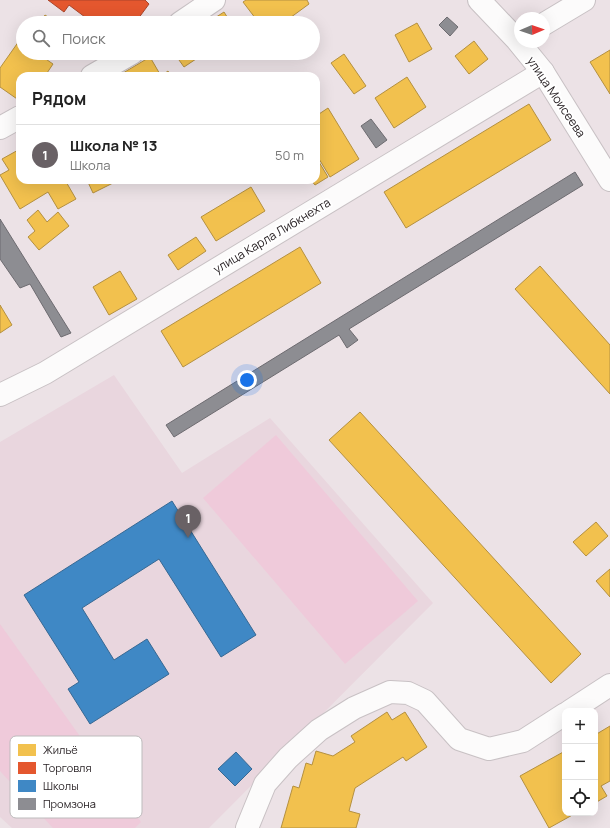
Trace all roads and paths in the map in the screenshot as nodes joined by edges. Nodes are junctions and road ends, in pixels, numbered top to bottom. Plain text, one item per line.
1 (214, 0) edge
2 (479, 0) edge
3 (584, 0) edge
4 (190, 16) edge
5 (550, 20) edge
6 (514, 35) edge
7 (525, 48) edge
8 (120, 60) edge
9 (99, 72) edge
10 (543, 72) junction
11 (16, 119) edge
12 (0, 128) edge
13 (610, 180) edge
14 (0, 395) edge
15 (610, 685) edge
16 (575, 708) edge
17 (562, 716) edge
18 (247, 828) edge

1 - 4 street
2 - 6 street, улица Моисеева
3 - 5 street
7 - 10 street, улица Моисеева
8 - 9 street
10 - 13 street, улица Моисеева
10 - 14 street, улица Карла Либкнехта
11 - 12 street
15 - 16 street
17 - 18 street

